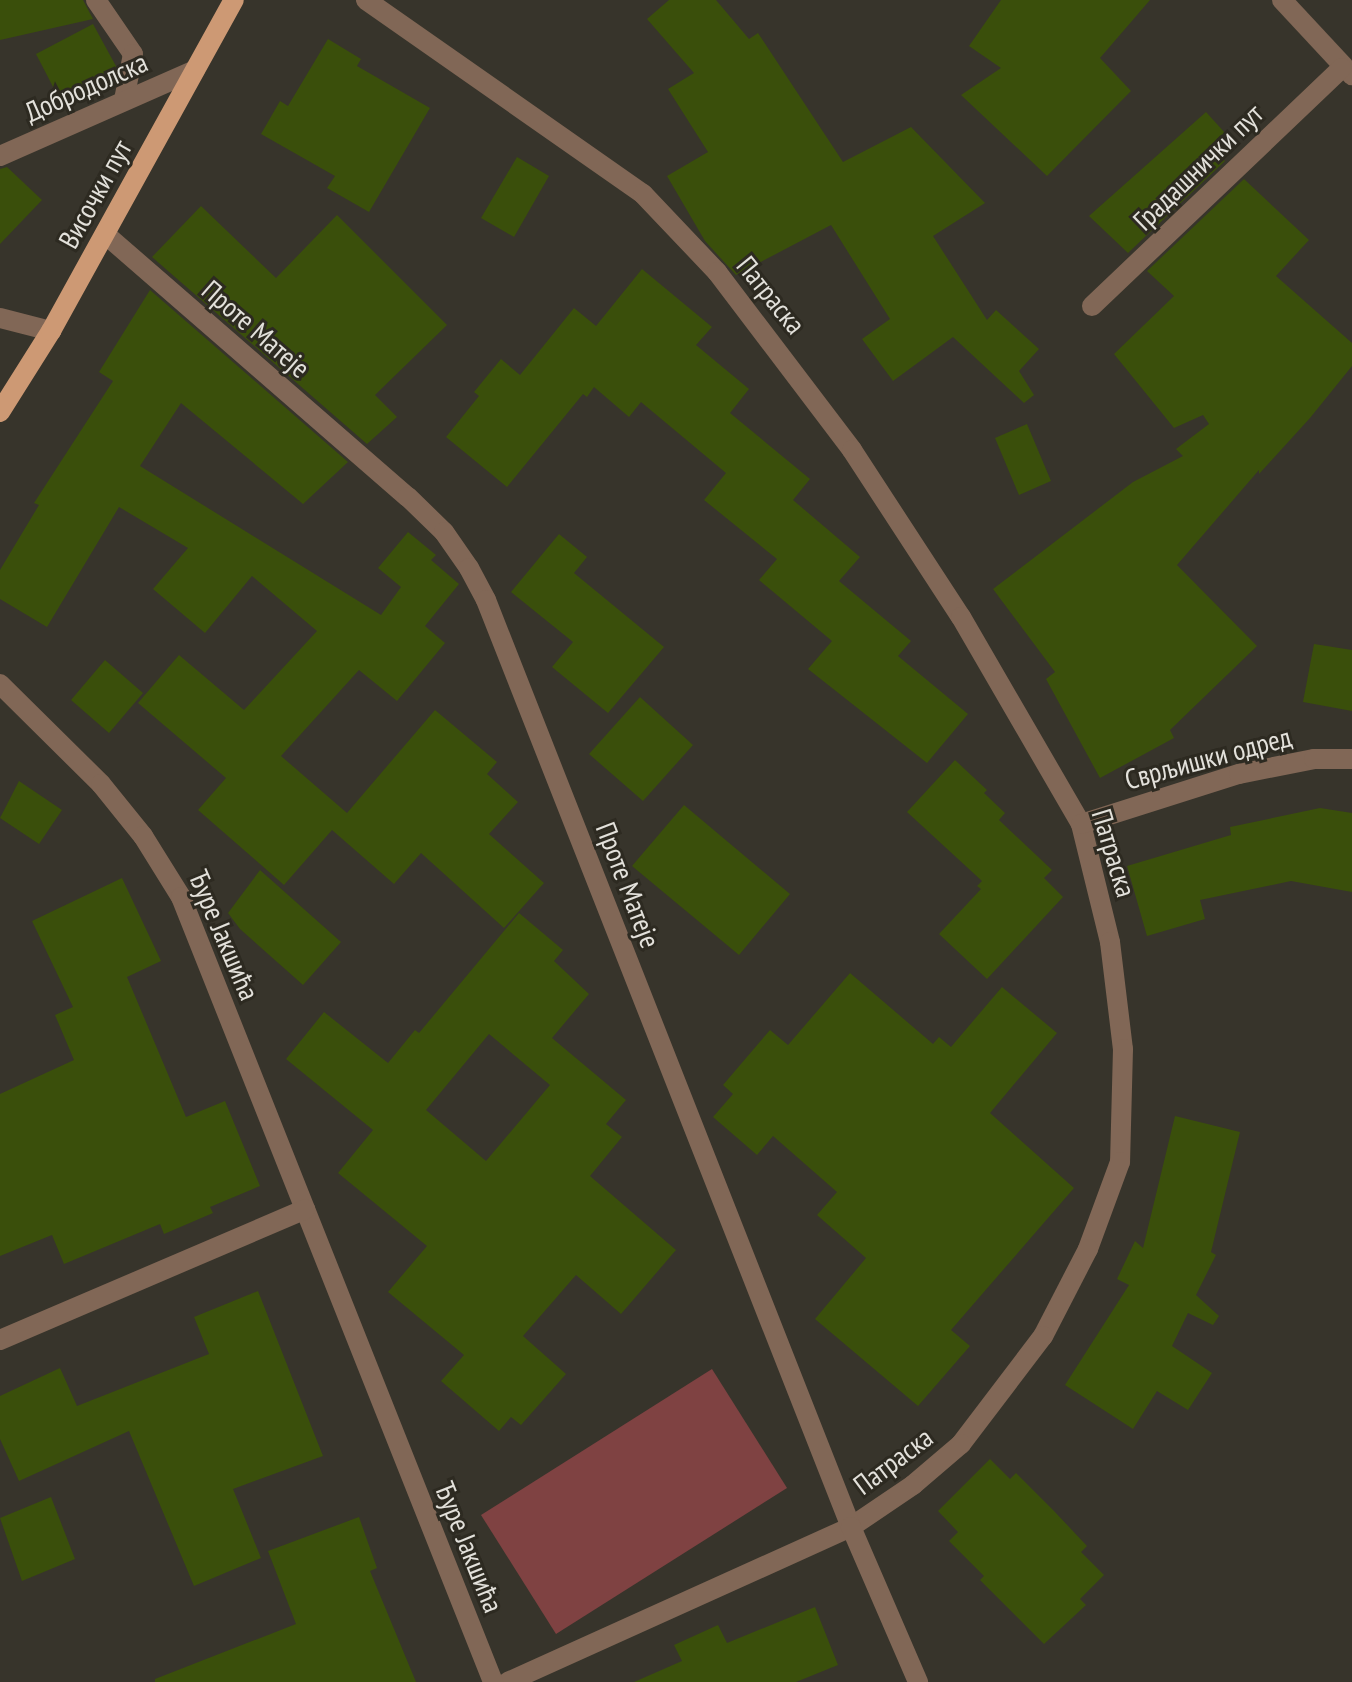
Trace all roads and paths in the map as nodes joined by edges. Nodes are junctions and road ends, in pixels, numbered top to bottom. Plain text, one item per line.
1 (96, 0) edge
2 (234, 0) edge
3 (366, 0) edge
4 (1282, 0) edge
5 (195, 70) junction
6 (1347, 71) edge
7 (124, 100) junction
8 (0, 156) edge
9 (105, 234) junction
10 (1092, 306) dead end
11 (0, 318) edge
12 (51, 331) junction
13 (0, 412) edge
14 (0, 684) edge
15 (1352, 759) edge
16 (1081, 824) junction
17 (305, 1209) junction
18 (0, 1340) edge
19 (851, 1527) junction
20 (493, 1682) edge
21 (508, 1682) edge
22 (918, 1682) edge

1 - 7 street
2 - 5 main road, Височки пут
3 - 16 street, Патраска
4 - 6 street, Градашнички пут
5 - 7 street, Добродолска
5 - 9 main road, Височки пут
6 - 10 street, Градашнички пут
7 - 8 street, Добродолска
9 - 12 main road, Височки пут
9 - 19 street, Проте Матеје
11 - 12 street
12 - 13 main road, Височки пут
14 - 17 street, Ђуре Јакшића
15 - 16 street, Сврљишки одред
16 - 19 street, Патраска
17 - 18 street
17 - 20 street, Ђуре Јакшића
19 - 21 street, Патраска
19 - 22 street, Проте Матеје

